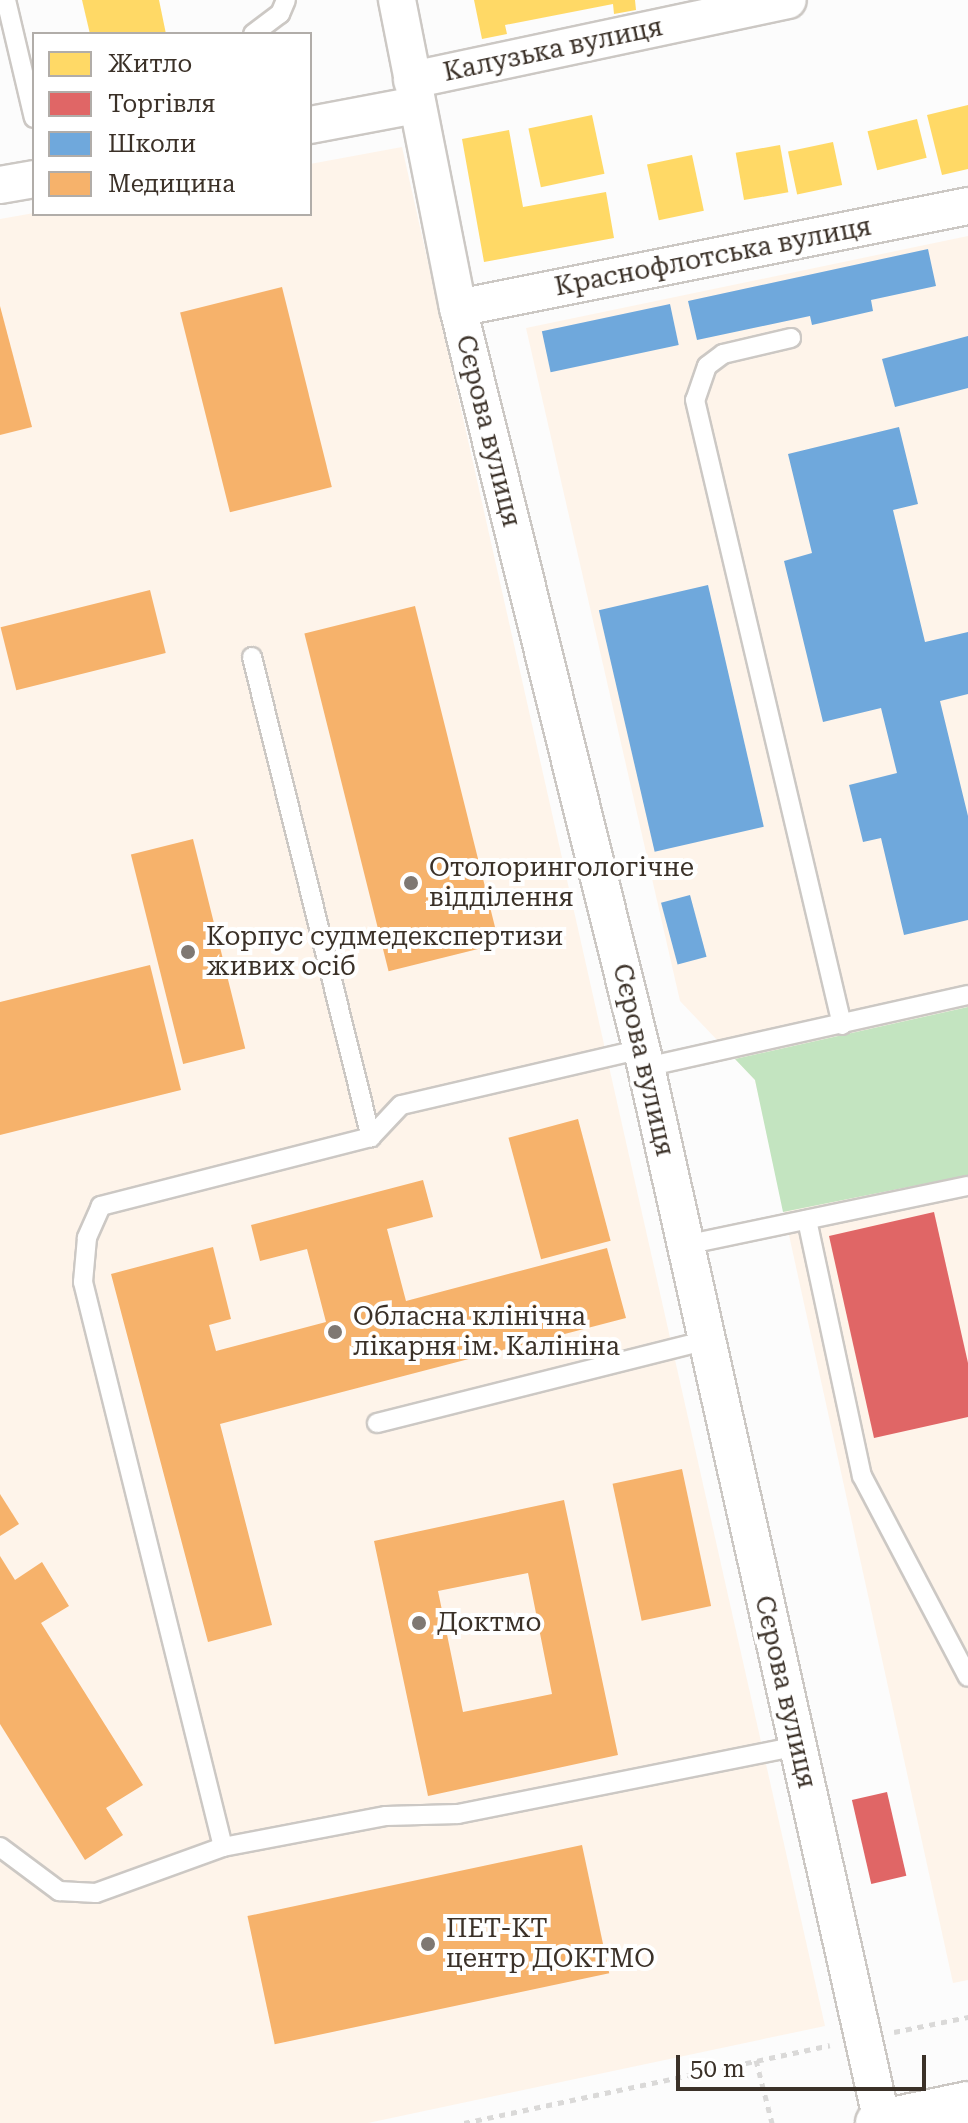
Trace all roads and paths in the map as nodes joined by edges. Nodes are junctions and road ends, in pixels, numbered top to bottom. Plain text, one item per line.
1 (6, 0) edge
2 (286, 0) edge
3 (397, 0) edge
4 (788, 0) edge
5 (256, 32) edge
6 (414, 93) junction
7 (32, 110) edge
8 (312, 124) edge
9 (32, 179) edge
10 (0, 185) edge
11 (968, 206) edge
12 (458, 308) junction
13 (791, 338) dead end
14 (252, 657) dead end
15 (968, 995) edge
16 (842, 1025) junction
17 (644, 1058) junction
18 (371, 1137) junction
19 (968, 1186) edge
20 (807, 1220) junction
21 (685, 1245) junction
22 (707, 1340) junction
23 (377, 1423) dead end
24 (968, 1677) edge
25 (797, 1746) junction
26 (0, 1847) edge
27 (223, 1847) junction
28 (968, 2017) edge
29 (863, 2038) junction
30 (756, 2060) junction
31 (968, 2104) edge
32 (880, 2122) edge
33 (464, 2123) edge
34 (772, 2123) edge

1 - 7 lane
2 - 5 lane
3 - 6 street, Сєрова вулиця
4 - 6 street, Калузька вулиця
6 - 8 street
6 - 12 street, Сєрова вулиця
9 - 10 street
11 - 12 street, Краснофлотська вулиця
12 - 17 street, Сєрова вулиця
13 - 16 lane
14 - 18 lane
15 - 16 lane
16 - 17 lane
17 - 18 lane
17 - 21 street, Сєрова вулиця
18 - 27 lane
19 - 20 lane
20 - 21 lane
20 - 24 lane
21 - 22 street, Сєрова вулиця
22 - 23 lane
22 - 25 street, Сєрова вулиця
25 - 27 lane
25 - 29 street, Сєрова вулиця
26 - 27 lane
28 - 29 path
29 - 30 path
29 - 32 street, Сєрова вулиця
30 - 33 path
30 - 34 path
31 - 32 main road

